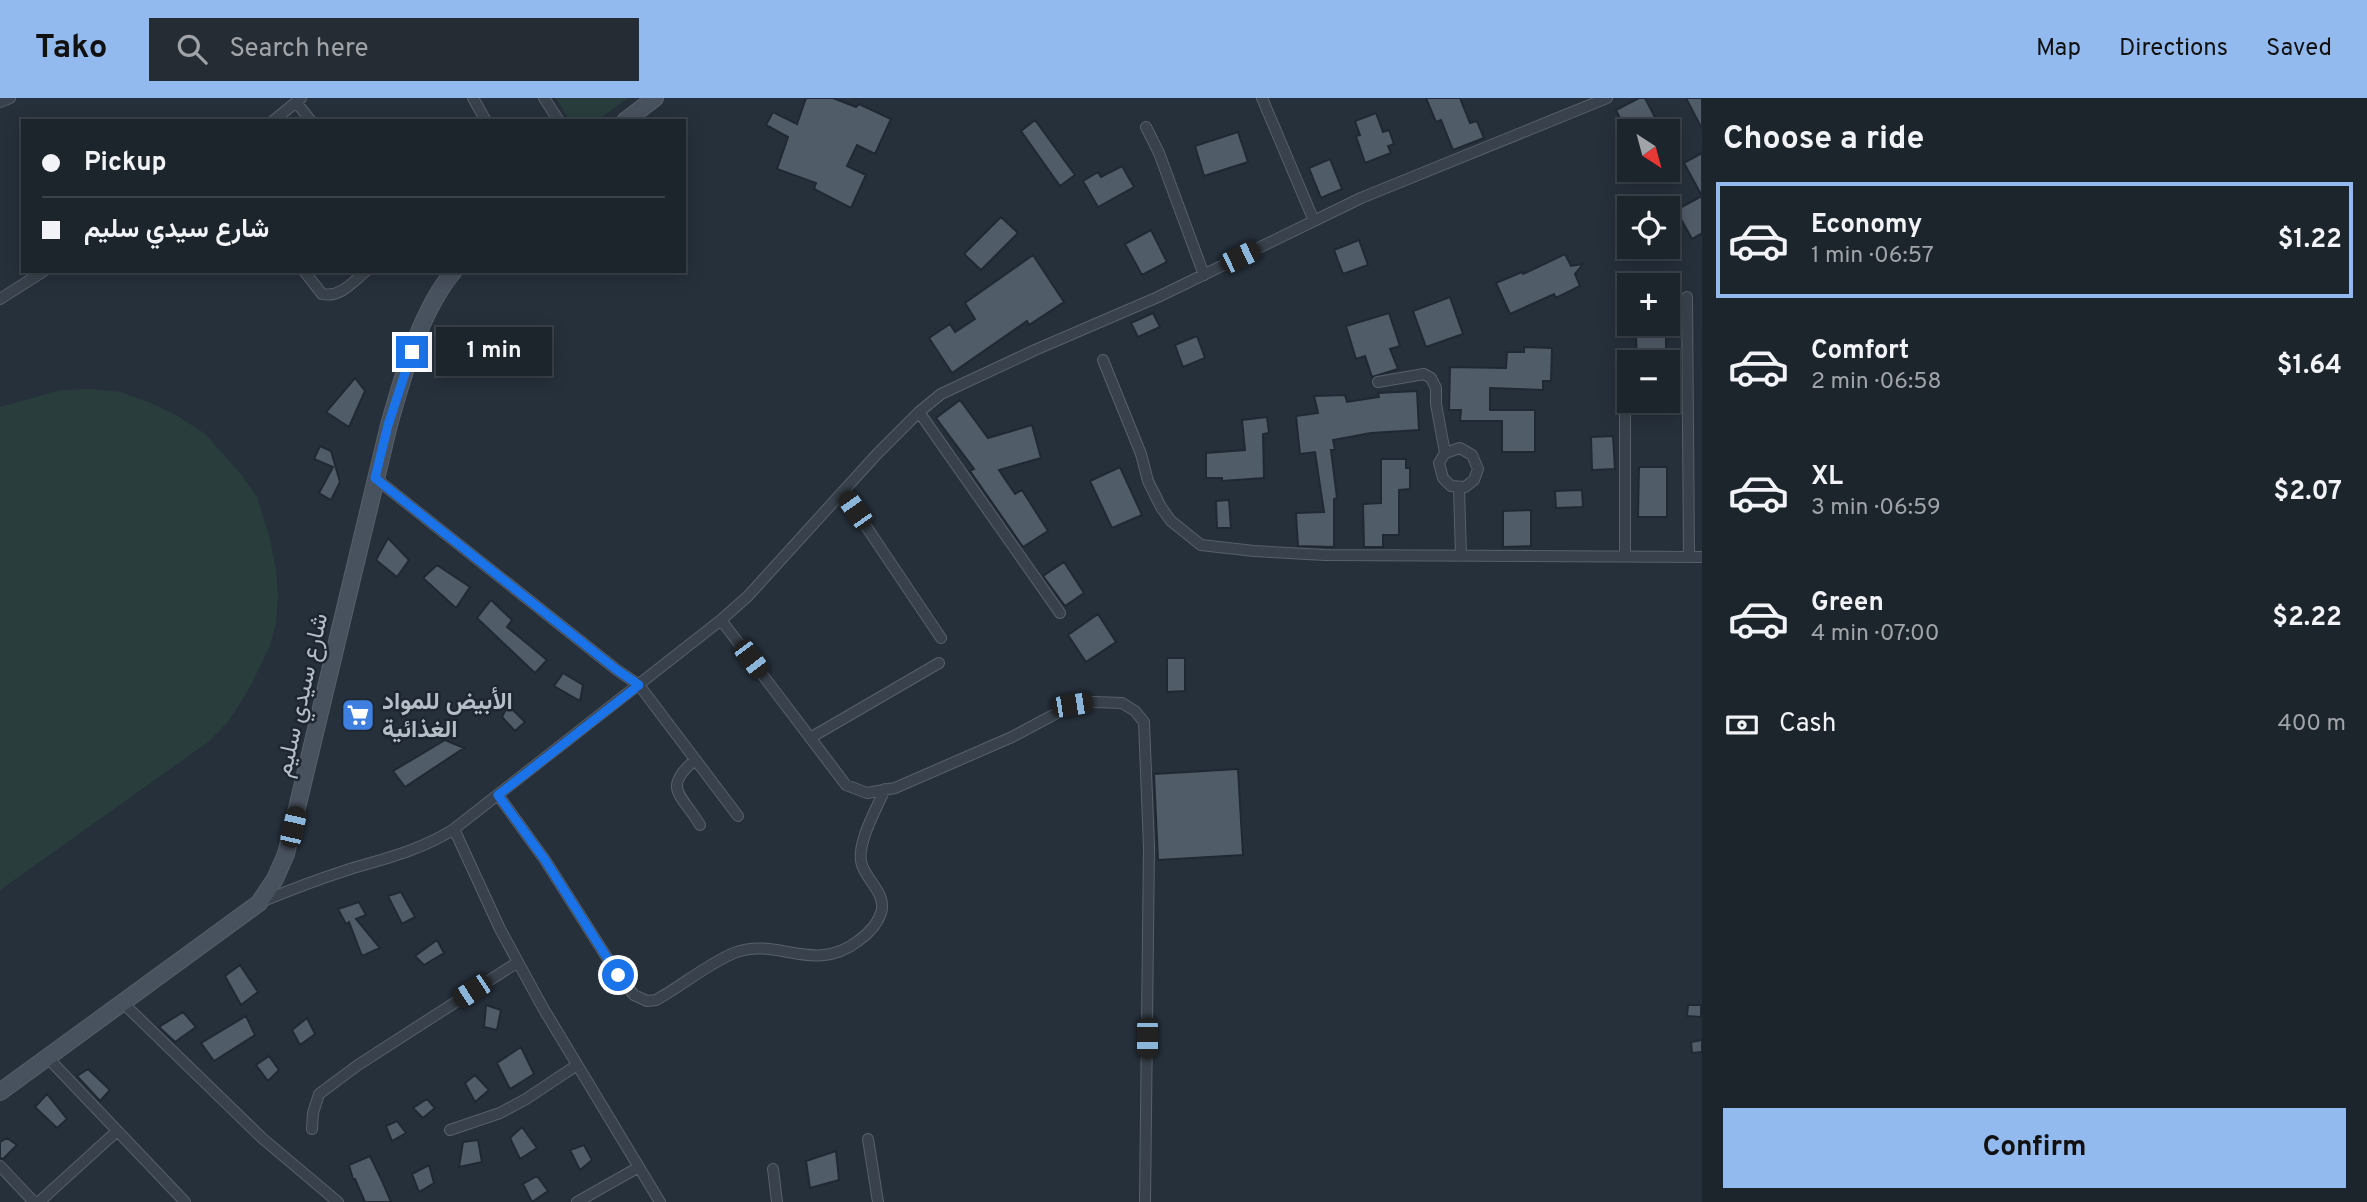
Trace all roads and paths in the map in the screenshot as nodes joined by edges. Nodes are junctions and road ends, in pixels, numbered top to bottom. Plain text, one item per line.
1 (10, 98) edge
2 (473, 98) edge
3 (544, 98) edge
4 (655, 98) edge
5 (1262, 98) edge
6 (1607, 98) edge
7 (299, 100) edge
8 (0, 102) edge
9 (275, 119) edge
10 (310, 119) edge
11 (485, 119) edge
12 (558, 119) edge
13 (628, 119) edge
14 (1146, 127) dead end
15 (1314, 221) junction
16 (41, 273) edge
17 (306, 273) edge
18 (364, 273) edge
19 (448, 273) edge
20 (1204, 275) junction
21 (1687, 297) dead end
22 (0, 299) edge
23 (1103, 359) dead end
24 (1378, 382) dead end
25 (919, 412) junction
26 (1625, 413) edge
27 (1445, 453) junction
28 (375, 478) junction
29 (1459, 488) junction
30 (843, 492) junction
31 (1461, 555) junction
32 (1625, 556) junction
33 (1689, 557) junction
34 (1702, 557) edge
35 (1060, 613) dead end
36 (721, 620) junction
37 (941, 638) dead end
38 (939, 663) dead end
39 (639, 685) junction
40 (810, 738) junction
41 (695, 760) junction
42 (885, 789) junction
43 (498, 795) junction
44 (738, 816) dead end
45 (700, 825) dead end
46 (454, 829) junction
47 (259, 903) junction
48 (518, 962) junction
49 (123, 1003) junction
50 (48, 1058) junction
51 (577, 1065) junction
52 (0, 1091) edge
53 (312, 1129) dead end
54 (450, 1130) dead end
55 (116, 1132) junction
56 (868, 1139) dead end
57 (0, 1166) edge
58 (639, 1167) junction
59 (773, 1169) dead end
60 (36, 1202) edge
61 (184, 1202) edge
62 (338, 1202) edge
63 (577, 1202) edge
64 (660, 1202) edge
65 (777, 1202) edge
66 (878, 1202) edge
67 (1145, 1202) edge

1 - 8 street
2 - 11 street
3 - 12 street
4 - 13 main road
5 - 15 street
6 - 15 street
7 - 9 street
7 - 10 street
14 - 20 street
15 - 20 street
16 - 22 street
17 - 18 street
19 - 28 main road, شارع سيدي سليم
20 - 25 street
21 - 33 street
23 - 31 street
24 - 27 street
25 - 30 street
25 - 35 street
26 - 32 street
27 - 29 street
27 - 29 street
28 - 39 street
28 - 47 main road, شارع سيدي سليم
29 - 31 street
30 - 36 street
30 - 37 street
31 - 32 street
32 - 33 street
33 - 34 street
36 - 39 street
36 - 40 street
38 - 40 street
39 - 41 street
39 - 43 street
40 - 42 street
41 - 44 street
41 - 45 street
42 - 43 street
42 - 67 street
43 - 46 street
46 - 47 street
46 - 48 street
47 - 49 main road, شارع سيدي سليم
48 - 51 street
48 - 53 street
49 - 50 main road, شارع سيدي سليم
49 - 62 street
50 - 52 main road, شارع سيدي سليم
50 - 55 street
51 - 54 street
51 - 58 street
55 - 60 street
55 - 61 street
56 - 66 street
57 - 60 street
58 - 63 street
58 - 64 street
59 - 65 street

